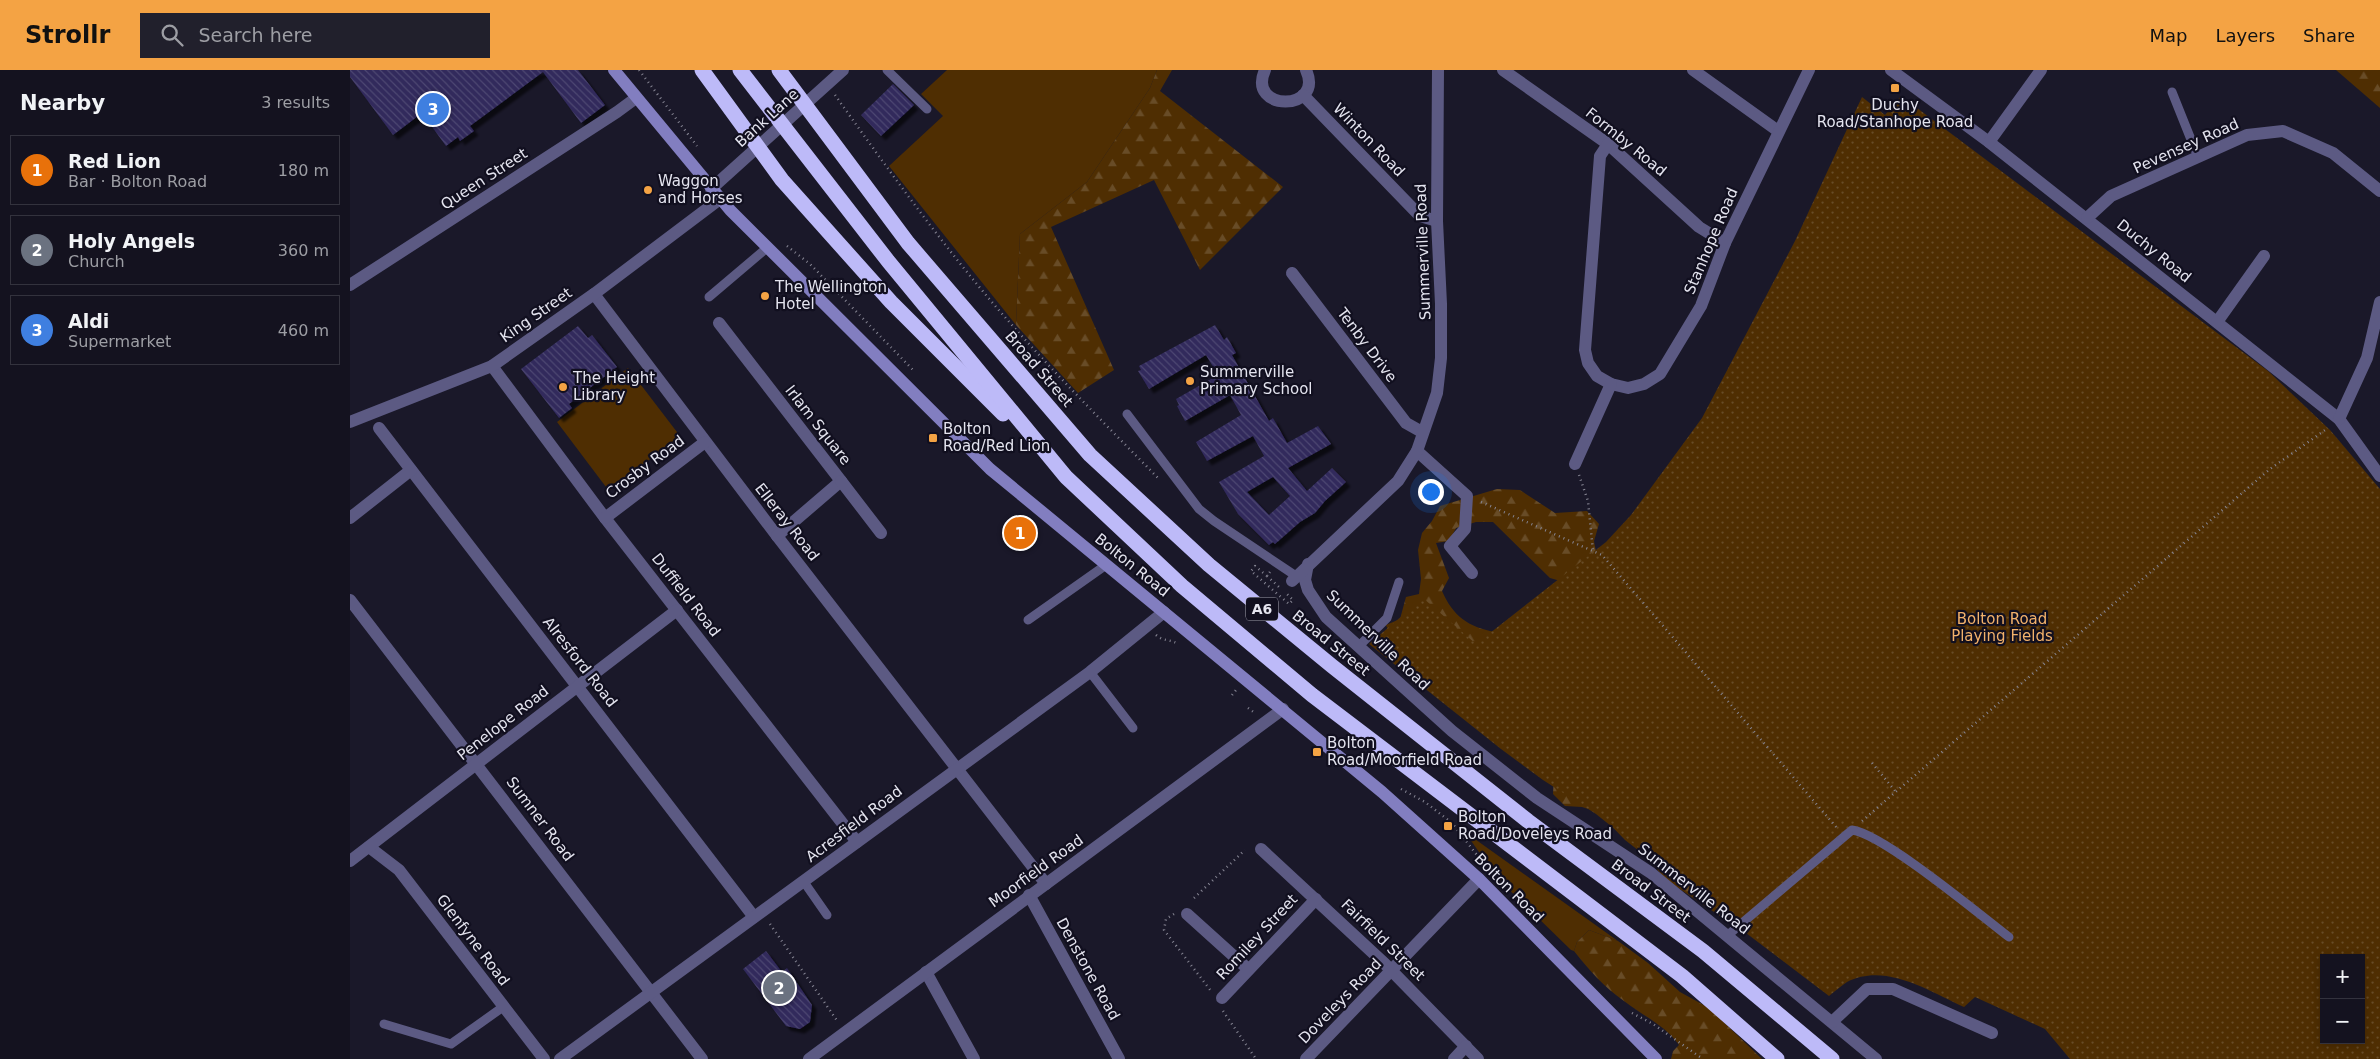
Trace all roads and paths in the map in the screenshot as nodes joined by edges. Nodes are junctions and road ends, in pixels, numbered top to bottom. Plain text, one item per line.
1 (614, 70) edge
2 (639, 70) edge
3 (702, 70) edge
4 (740, 70) edge
5 (779, 70) edge
6 (843, 70) edge
7 (887, 70) edge
8 (1265, 70) edge
9 (1306, 70) edge
10 (1438, 70) edge
11 (1502, 70) edge
12 (1693, 70) edge
13 (1809, 70) edge
14 (1891, 70) edge
15 (2041, 70) edge
16 (828, 85) junction
17 (2172, 92) dead end
18 (1303, 95) junction
19 (636, 98) junction
20 (927, 109) dead end
21 (1778, 131) junction
22 (1990, 142) junction
23 (1608, 144) junction
24 (698, 148) dead end
25 (2198, 158) junction
26 (711, 189) junction
27 (2380, 191) edge
28 (720, 200) junction
29 (2086, 218) junction
30 (1437, 221) junction
31 (1725, 243) junction
32 (768, 247) junction
33 (2264, 256) dead end
34 (1292, 273) dead end
35 (350, 285) edge
36 (594, 294) junction
37 (709, 297) dead end
38 (2380, 302) edge
39 (2217, 322) junction
40 (719, 323) dead end
41 (492, 366) junction
42 (1611, 384) junction
43 (1127, 414) dead end
44 (2340, 419) junction
45 (350, 422) edge
46 (379, 428) dead end
47 (1422, 432) junction
48 (705, 442) junction
49 (1417, 451) junction
50 (1575, 464) joint
51 (411, 470) junction
52 (2380, 476) edge
53 (1066, 477) junction
54 (841, 481) junction
55 (1162, 481) dead end
56 (1467, 496) junction
57 (350, 518) edge
58 (605, 518) junction
59 (881, 533) dead end
60 (777, 536) junction
61 (1593, 551) junction
62 (1308, 564) junction
63 (1106, 565) junction
64 (1472, 573) dead end
65 (1267, 576) junction
66 (1294, 578) junction
67 (1399, 582) dead end
68 (1280, 588) dead end
69 (1286, 594) dead end
70 (350, 600) edge
71 (677, 610) junction
72 (1164, 612) junction
73 (1028, 620) dead end
74 (1163, 641) dead end
75 (1175, 641) dead end
76 (1358, 647) junction
77 (1090, 672) junction
78 (578, 686) junction
79 (1283, 709) junction
80 (1133, 728) dead end
81 (477, 763) junction
82 (1872, 763) dead end
83 (958, 767) junction
84 (1896, 792) junction
85 (1848, 833) junction
86 (857, 842) junction
87 (369, 847) junction
88 (1261, 849) dead end
89 (1245, 850) dead end
90 (350, 861) edge
91 (1479, 879) junction
92 (804, 882) junction
93 (1046, 884) junction
94 (1030, 895) junction
95 (1194, 898) dead end
96 (1316, 899) junction
97 (1182, 914) joint
98 (827, 915) dead end
99 (754, 917) junction
100 (768, 920) dead end
101 (1728, 935) junction
102 (2010, 937) dead end
103 (1248, 970) junction
104 (1392, 970) junction
105 (926, 972) junction
106 (652, 991) junction
107 (1220, 1002) junction
108 (503, 1007) junction
109 (1630, 1013) dead end
110 (838, 1022) dead end
111 (1832, 1022) junction
112 (384, 1024) dead end
113 (1992, 1033) dead end
114 (1466, 1046) junction
115 (815, 1057) edge
116 (544, 1059) edge
117 (560, 1059) edge
118 (702, 1059) edge
119 (974, 1059) edge
120 (1119, 1059) edge
121 (1256, 1059) edge
122 (1306, 1059) edge
123 (1454, 1059) edge
124 (1478, 1059) edge
125 (1656, 1059) edge
126 (1703, 1059) edge
127 (1777, 1059) edge
128 (1832, 1059) edge
129 (1876, 1059) edge

1 - 19 street, Bolton Road
2 - 24 path
3 - 53 highway, A6
4 - 53 highway
5 - 128 highway, Broad Street / A6
6 - 16 street, Bank Lane
7 - 20 lane
8 - 18 street
9 - 18 street
10 - 30 street, Summerville Road
11 - 23 street, Formby Road
12 - 21 street
13 - 21 street, Stanhope Road
14 - 22 street, Duchy Road
15 - 22 street
16 - 26 street, Bank Lane
16 - 55 path
17 - 25 lane
18 - 30 street, Winton Road
19 - 26 street, Bolton Road
19 - 35 street, Queen Street
21 - 31 street, Stanhope Road
22 - 29 street, Duchy Road
23 - 31 street, Formby Road
23 - 42 street
25 - 27 street, Pevensey Road
25 - 29 street, Pevensey Road
26 - 28 street, Bolton Road
28 - 32 street, Bolton Road
28 - 36 street, King Street
29 - 39 street, Duchy Road
30 - 47 street, Summerville Road
31 - 42 street, Stanhope Road
32 - 37 lane
32 - 63 street, Bolton Road
33 - 39 street
34 - 47 street, Tenby Drive
36 - 41 street, King Street
36 - 48 street, Elleray Road
38 - 44 street
39 - 44 street, Duchy Road
40 - 54 street, Irlam Square
41 - 45 street, King Street
41 - 58 street, Duffield Road
42 - 50 street
43 - 66 lane
44 - 52 street, Duchy Road
44 - 84 path
46 - 51 street, Alresford Road
47 - 49 street, Summerville Road
48 - 58 street, Crosby Road
48 - 60 street, Elleray Road
49 - 56 street
49 - 62 street, Summerville Road
50 - 61 path
51 - 57 street
51 - 78 street, Alresford Road
53 - 127 highway, A6
54 - 59 street
54 - 60 street, Irlam Square
56 - 61 path
56 - 64 street
58 - 71 street, Duffield Road
60 - 83 street, Elleray Road
61 - 85 path
62 - 66 street, Summerville Road
62 - 76 street, Summerville Road
63 - 72 street, Bolton Road
63 - 73 lane
65 - 66 path
65 - 68 path
65 - 69 path
67 - 76 lane
70 - 81 street, Sumner Road
71 - 78 street, Penelope Road
71 - 86 street, Duffield Road
72 - 77 street, Acresfield Road
72 - 79 street, Bolton Road
74 - 75 path
76 - 101 street, Summerville Road
77 - 80 lane
77 - 83 street, Acresfield Road
78 - 81 street, Penelope Road
78 - 99 street, Alresford Road
79 - 91 street, Bolton Road
79 - 93 street, Moorfield Road
81 - 87 street, Penelope Road
81 - 106 street, Sumner Road
82 - 84 path
83 - 86 street, Acresfield Road
83 - 93 street, Elleray Road
84 - 85 path
85 - 101 lane
85 - 102 lane
86 - 92 street, Acresfield Road
87 - 90 street, Penelope Road
87 - 108 street, Glenfyne Road
88 - 96 street, Fairfield Street
89 - 95 path
91 - 104 street, Doveleys Road
91 - 125 street, Bolton Road
92 - 98 lane
92 - 99 street, Acresfield Road
93 - 94 street, Moorfield Road
94 - 105 street, Moorfield Road
94 - 120 street, Denstone Road
96 - 103 street, Romiley Street
96 - 104 street, Fairfield Street
97 - 103 street
97 - 107 path
99 - 106 street, Acresfield Road
100 - 110 path
101 - 111 street, Summerville Road
103 - 107 street, Romiley Street
104 - 114 street, Fairfield Street
104 - 122 street, Doveleys Road
105 - 115 street, Moorfield Road
105 - 119 street
106 - 117 street, Acresfield Road
106 - 118 street, Sumner Road
107 - 121 path
108 - 112 lane
108 - 116 street, Glenfyne Road
109 - 126 path
111 - 113 street
111 - 129 street, Summerville Road
114 - 123 street
114 - 124 street, Fairfield Street

